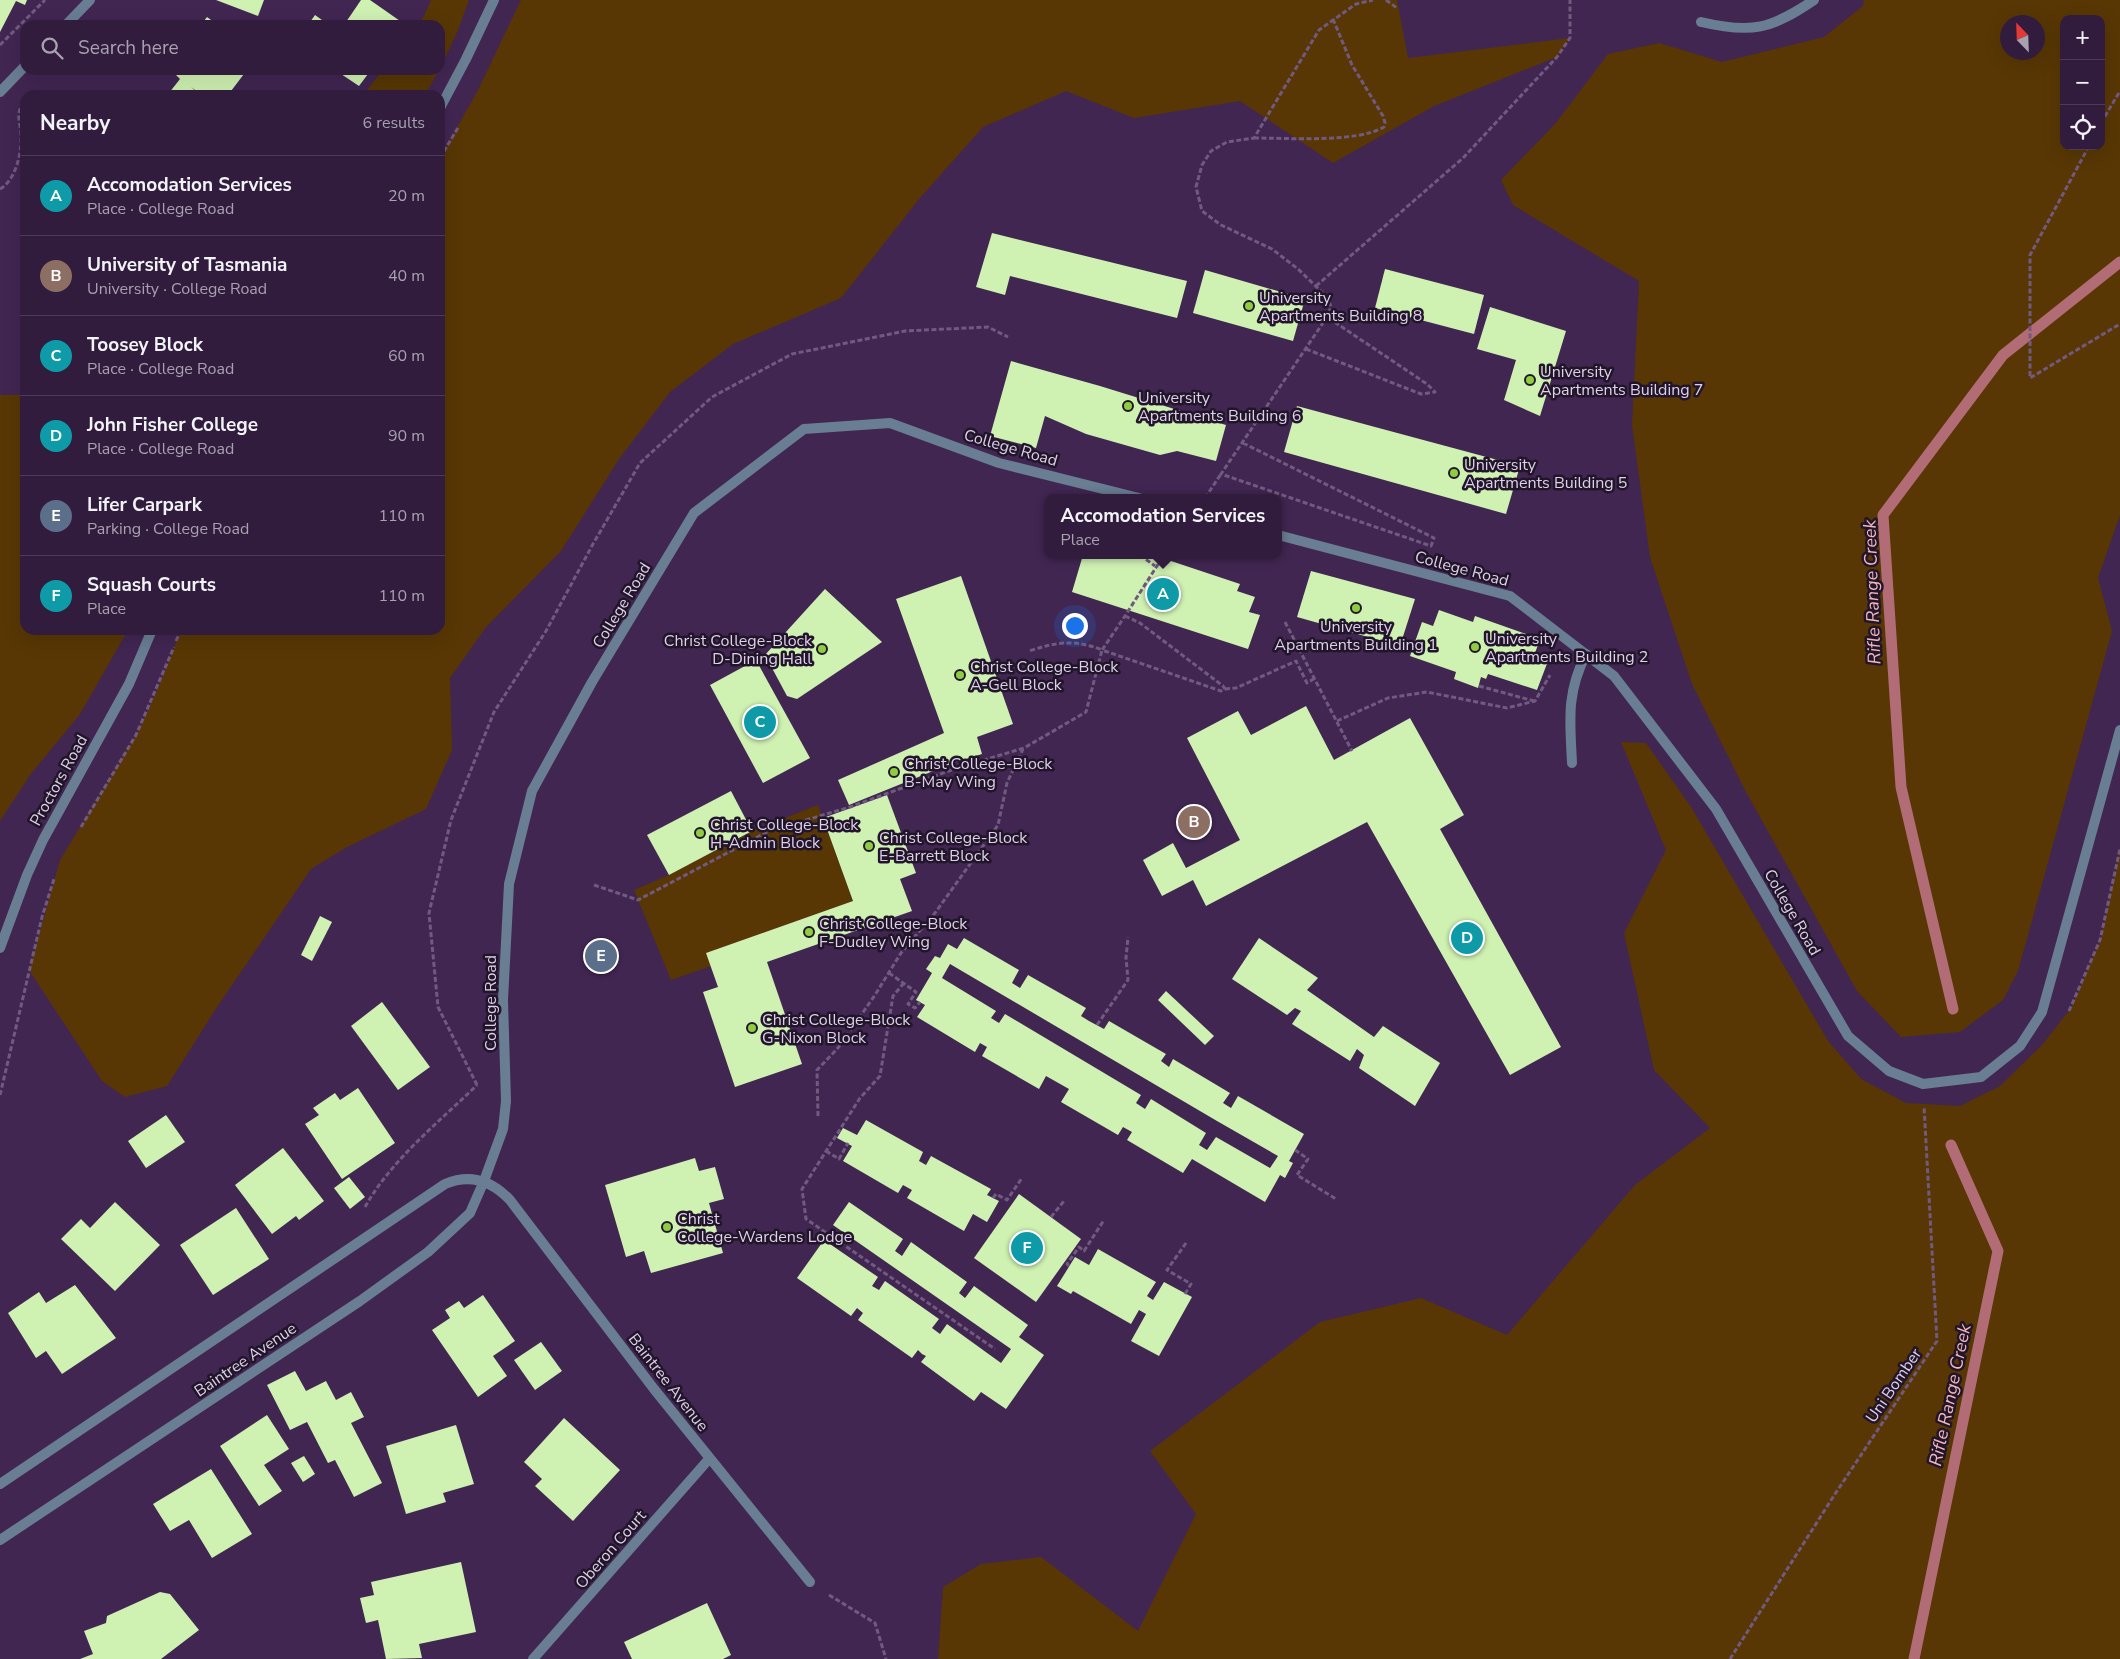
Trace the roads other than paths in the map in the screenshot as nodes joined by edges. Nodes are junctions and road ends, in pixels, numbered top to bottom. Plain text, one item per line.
1 (90, 0) edge
2 (494, 0) edge
3 (1814, 0) edge
4 (71, 20) edge
5 (1701, 22) dead end
6 (20, 71) edge
7 (0, 92) edge
8 (445, 99) edge
9 (1123, 494) edge
10 (1282, 535) edge
11 (150, 635) edge
12 (1586, 654) junction
13 (2120, 730) edge
14 (1572, 764) dead end
15 (0, 948) edge
16 (484, 1180) junction
17 (709, 1459) junction
18 (0, 1484) edge
19 (0, 1540) edge
20 (810, 1582) road end
21 (533, 1659) edge

1 - 4 street
2 - 8 street
3 - 5 street
6 - 7 street
9 - 16 street, College Road
10 - 12 street, College Road
11 - 15 street, Proctors Road
12 - 13 street, College Road
12 - 14 street
16 - 17 street, Baintree Avenue
16 - 18 street, Baintree Avenue
16 - 19 street, Baintree Avenue
17 - 20 street, Baintree Avenue
17 - 21 street, Oberon Court

